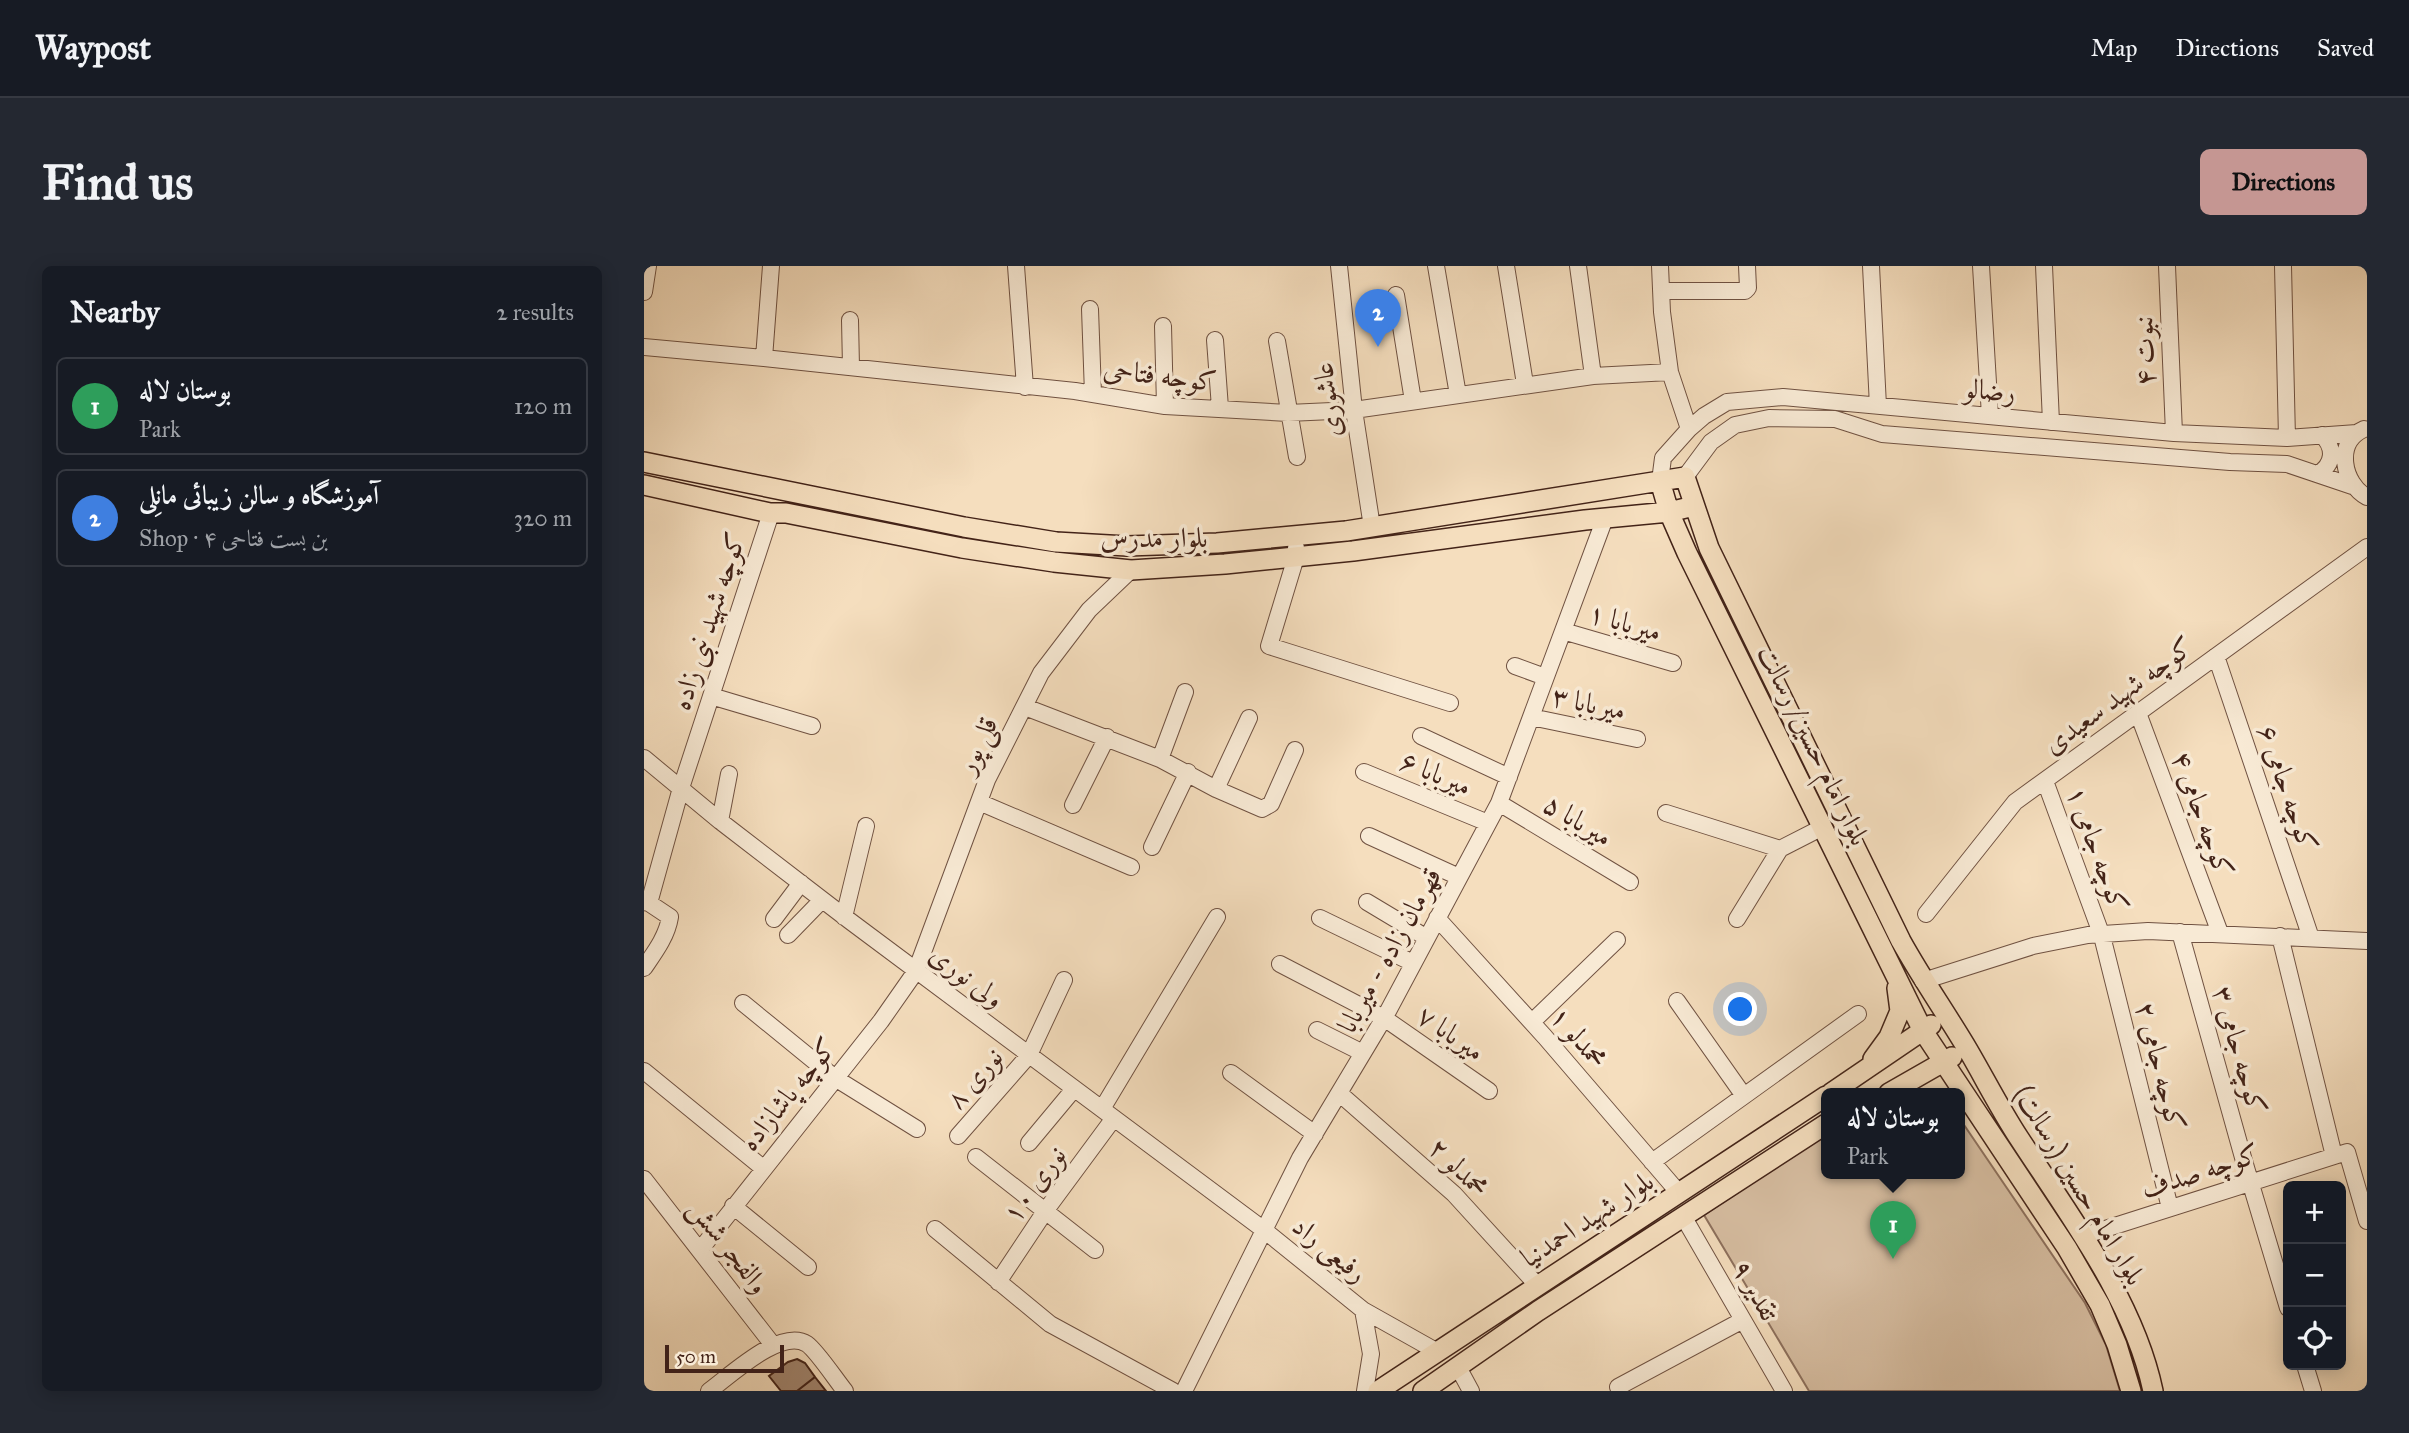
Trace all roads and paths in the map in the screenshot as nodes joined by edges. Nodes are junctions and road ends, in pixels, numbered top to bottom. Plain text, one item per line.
1 (648, 266) edge
2 (771, 266) edge
3 (1016, 266) edge
4 (1339, 266) edge
5 (1436, 266) edge
6 (1506, 266) edge
7 (1577, 266) edge
8 (1660, 266) edge
9 (1747, 266) edge
10 (1871, 266) edge
11 (1981, 266) edge
12 (2044, 266) edge
13 (2167, 266) edge
14 (2283, 266) edge
15 (1661, 291) junction
16 (644, 292) edge
17 (1396, 295) dead end
18 (1090, 309) dead end
19 (850, 320) dead end
20 (1163, 326) dead end
21 (1215, 340) dead end
22 (1277, 341) dead end
23 (644, 347) edge
24 (764, 358) junction
25 (851, 368) junction
26 (1670, 372) junction
27 (1593, 376) junction
28 (1525, 384) junction
29 (1025, 387) junction
30 (1093, 394) junction
31 (1458, 395) junction
32 (1413, 401) junction
33 (1165, 406) junction
34 (1878, 406) junction
35 (1220, 408) junction
36 (1354, 410) junction
37 (1287, 413) junction
38 (1990, 416) junction
39 (2051, 422) junction
40 (1689, 429) junction
41 (2362, 430) edge
42 (2174, 433) junction
43 (2322, 435) junction
44 (2287, 438) junction
45 (1297, 457) dead end
46 (644, 463) edge
47 (2318, 474) junction
48 (1685, 477) junction
49 (1660, 481) junction
50 (644, 485) edge
51 (2352, 486) junction
52 (2367, 498) edge
53 (1694, 506) junction
54 (1669, 512) junction
55 (771, 513) junction
56 (1605, 518) junction
57 (1372, 527) junction
58 (1295, 536) junction
59 (2367, 547) edge
60 (1296, 557) junction
61 (1131, 570) junction
62 (1563, 631) junction
63 (2216, 656) junction
64 (1673, 663) dead end
65 (1515, 666) dead end
66 (1545, 677) junction
67 (1185, 692) dead end
68 (711, 696) junction
69 (1450, 703) dead end
70 (1024, 707) junction
71 (2138, 713) junction
72 (1249, 718) dead end
73 (1531, 718) junction
74 (812, 726) dead end
75 (1421, 736) dead end
76 (1107, 737) junction
77 (1637, 739) dead end
78 (1295, 750) dead end
79 (644, 758) edge
80 (1160, 759) junction
81 (1188, 772) junction
82 (1364, 772) dead end
83 (729, 774) dead end
84 (1508, 777) junction
85 (2045, 781) junction
86 (681, 789) junction
87 (1216, 789) junction
88 (979, 802) junction
89 (1499, 803) junction
90 (1073, 805) dead end
91 (1666, 813) dead end
92 (720, 821) junction
93 (1488, 823) junction
94 (866, 826) dead end
95 (1823, 827) junction
96 (1369, 836) dead end
97 (1152, 847) dead end
98 (1780, 849) junction
99 (1131, 867) dead end
100 (1459, 877) junction
101 (1630, 881) dead end
102 (801, 883) junction
103 (822, 900) junction
104 (646, 902) edge
105 (1367, 902) dead end
106 (1926, 914) dead end
107 (1217, 916) dead end
108 (844, 917) junction
109 (1320, 918) dead end
110 (1437, 918) junction
111 (774, 919) dead end
112 (1737, 919) dead end
113 (2180, 932) junction
114 (2220, 933) junction
115 (788, 935) dead end
116 (2102, 936) junction
117 (2280, 936) junction
118 (1427, 938) junction
119 (2311, 938) junction
120 (1616, 940) dead end
121 (2367, 941) edge
122 (1413, 963) junction
123 (1280, 964) dead end
124 (644, 968) edge
125 (916, 971) junction
126 (1895, 976) junction
127 (1064, 980) dead end
128 (1923, 981) junction
129 (1677, 1001) dead end
130 (743, 1003) dead end
131 (1858, 1014) dead end
132 (1944, 1015) junction
133 (1384, 1018) junction
134 (1532, 1022) junction
135 (1317, 1030) dead end
136 (1923, 1031) junction
137 (1967, 1048) junction
138 (1363, 1053) junction
139 (1030, 1055) junction
140 (1944, 1062) junction
141 (1866, 1068) junction
142 (644, 1071) edge
143 (1231, 1073) dead end
144 (835, 1078) junction
145 (1837, 1088) edge
146 (1898, 1088) edge
147 (1961, 1088) edge
148 (1074, 1089) junction
149 (1489, 1091) dead end
150 (1339, 1093) junction
151 (1965, 1094) edge
152 (1744, 1096) junction
153 (1821, 1099) edge
154 (1965, 1108) edge
155 (1108, 1114) junction
156 (1979, 1116) junction
157 (1821, 1127) edge
158 (917, 1129) dead end
159 (1315, 1134) junction
160 (958, 1136) dead end
161 (1029, 1143) dead end
162 (2334, 1156) junction
163 (976, 1157) dead end
164 (1652, 1162) junction
165 (763, 1168) junction
166 (644, 1179) edge
167 (2250, 1182) junction
168 (1679, 1193) junction
169 (733, 1206) junction
170 (2170, 1208) junction
171 (1046, 1210) junction
172 (1683, 1216) junction
173 (2367, 1221) edge
174 (935, 1229) dead end
175 (1264, 1230) junction
176 (2083, 1237) junction
177 (700, 1250) junction
178 (1095, 1250) dead end
179 (808, 1267) dead end
180 (998, 1282) junction
181 (1537, 1285) junction
182 (2288, 1307) edge
183 (1363, 1310) junction
184 (1743, 1320) junction
185 (772, 1345) junction
186 (1436, 1351) junction
187 (1458, 1367) junction
188 (2307, 1370) edge
189 (709, 1391) edge
190 (845, 1391) edge
191 (1173, 1391) edge
192 (1184, 1391) edge
193 (1365, 1391) edge
194 (1378, 1391) edge
195 (1423, 1391) edge
196 (1471, 1391) edge
197 (1620, 1391) edge
198 (1784, 1391) edge
199 (2131, 1391) edge
200 (2153, 1391) edge
201 (2313, 1391) edge

1 - 16 street
2 - 24 street
3 - 29 street
4 - 36 street, عاشوری
5 - 31 street
6 - 28 street
7 - 27 street
8 - 15 street
9 - 15 street
10 - 34 street
11 - 38 street
12 - 39 street
13 - 42 street, نبوت ۴
14 - 44 street
15 - 26 street
17 - 32 street
18 - 30 street
19 - 25 street
20 - 33 street
21 - 35 street
22 - 37 street
23 - 24 street, کوچه فتاحی
24 - 25 street, کوچه فتاحی
25 - 29 street, کوچه فتاحی
26 - 27 street, کوچه فتاحی
26 - 40 street
27 - 28 street, کوچه فتاحی
28 - 31 street, کوچه فتاحی
29 - 30 street, کوچه فتاحی
30 - 33 street, کوچه فتاحی
31 - 32 street, کوچه فتاحی
32 - 36 street, کوچه فتاحی
33 - 35 street, کوچه فتاحی
34 - 38 street, رضالو
34 - 40 street, رضالو
35 - 37 street, کوچه فتاحی
36 - 37 street, کوچه فتاحی
36 - 57 street, عاشوری
37 - 45 street
38 - 39 street, رضالو
39 - 42 street, رضالو
40 - 49 street, رضالو
41 - 43 street, رضالو
41 - 51 street
42 - 44 street, رضالو
43 - 44 street, رضالو
43 - 47 street
46 - 58 main road, بلوار مدرس
47 - 48 street, رضالو
47 - 51 street, رضالو
48 - 49 main road, بلوار مدرس
48 - 53 main road, بلوار امام حسین/ رسالت
49 - 54 main road, بلوار امام حسین/ رسالت
49 - 57 main road, بلوار مدرس
50 - 55 main road, بلوار مدرس
51 - 52 street, رضالو
53 - 54 main road, بلوار مدرس
53 - 128 main road, بلوار امام حسین/ رسالت
54 - 56 main road, بلوار مدرس
54 - 95 main road, بلوار امام حسین/ رسالت
55 - 61 main road, بلوار مدرس
55 - 68 street, کوچه شهید نبی زاده
56 - 60 main road, بلوار مدرس
56 - 62 street, قهرمان زاده - میربابا
57 - 58 main road, بلوار مدرس
58 - 60 street
59 - 63 street, کوچه شهید سعیدی
60 - 61 main road, بلوار مدرس
60 - 69 street
61 - 70 street, قلی پور
62 - 64 street, میربابا ۱
62 - 66 street, قهرمان زاده - میربابا
63 - 71 street, کوچه شهید سعیدی
63 - 119 street, کوچه جامی ۶
65 - 66 street
66 - 73 street, قهرمان زاده - میربابا
67 - 80 street
68 - 74 street
68 - 86 street, کوچه شهید نبی زاده
70 - 76 street
70 - 88 street, قلی پور
71 - 85 street, کوچه شهید سعیدی
71 - 114 street, کوچه جامی ۴
72 - 87 street
73 - 77 street, میربابا ۳
73 - 84 street, قهرمان زاده - میربابا
75 - 84 street
76 - 80 street
76 - 90 street
78 - 87 street
79 - 86 street, ولی نوری
80 - 81 street
81 - 87 street
81 - 97 street
82 - 93 street, میربابا ۶
83 - 92 street
84 - 89 street, قهرمان زاده - میربابا
85 - 106 street, کوچه شهید سعیدی
85 - 116 street, کوچه جامی ۱
86 - 92 street, ولی نوری
86 - 104 street, کوچه شهید نبی زاده
88 - 99 street
88 - 125 street, قلی پور
89 - 93 street, قهرمان زاده - میربابا
89 - 101 street, میربابا ۵
91 - 98 street
92 - 102 street, ولی نوری
93 - 100 street, قهرمان زاده - میربابا
94 - 108 street
95 - 98 street
95 - 126 main road, بلوار امام حسین/ رسالت
96 - 100 street
98 - 112 street
100 - 110 street, قهرمان زاده - میربابا
102 - 103 street, ولی نوری
102 - 111 street
103 - 108 street, ولی نوری
103 - 115 street
104 - 124 street
105 - 118 street
107 - 155 street, نوری ۱۰
108 - 125 street, ولی نوری
109 - 122 street
110 - 118 street, قهرمان زاده - میربابا
110 - 134 street, محمدلو ۱
113 - 114 street
113 - 116 street
113 - 167 street, کوچه جامی ۳
114 - 117 street
116 - 128 street
116 - 170 street, کوچه جامی ۲
117 - 119 street
117 - 162 street
118 - 122 street, قهرمان زاده - میربابا
119 - 121 street
120 - 134 street
122 - 133 street, قهرمان زاده - میربابا
123 - 133 street, میربابا ۷
125 - 139 street, ولی نوری
125 - 144 street, کوچه پاشازاده
126 - 136 main road, بلوار امام حسین/ رسالت
126 - 141 main road
127 - 139 street, نوری ۸
128 - 132 main road, بلوار امام حسین/ رسالت
129 - 152 street
130 - 144 street
131 - 152 street
132 - 136 main road, بلوار شهید احمدنیا
132 - 137 main road, بلوار امام حسین (رسالت)
133 - 138 street, قهرمان زاده - میربابا
133 - 149 street, میربابا ۷
134 - 164 street, محمدلو ۱
135 - 138 street
136 - 140 main road, بلوار امام حسین (رسالت)
136 - 141 main road, بلوار شهید احمدنیا
137 - 140 main road
137 - 176 main road, بلوار امام حسین (رسالت)
138 - 150 street, قهرمان زاده - میربابا
139 - 148 street, ولی نوری
139 - 160 street, نوری ۸
140 - 146 main road
140 - 147 main road, بلوار امام حسین (رسالت)
141 - 145 main road, بلوار شهید احمدنیا
142 - 165 street
143 - 159 street
144 - 158 street
144 - 165 street, کوچه پاشازاده
148 - 155 street, ولی نوری
148 - 161 street
150 - 159 street, قهرمان زاده - میربابا
150 - 181 street, محمدلو ۲
151 - 156 main road, بلوار امام حسین (رسالت)
152 - 164 street
153 - 168 main road, بلوار شهید احمدنیا
154 - 156 main road
155 - 171 street, نوری ۱۰
155 - 175 street, ولی نوری
156 - 199 main road, بلوار امام حسین (رسالت)
157 - 172 main road, بلوار شهید احمدنیا
159 - 175 street, قهرمان زاده - میربابا
162 - 167 street, کوچه صدف
162 - 173 street
163 - 171 street
164 - 168 street, محمدلو ۱
165 - 169 street, کوچه پاشازاده
166 - 177 street, والفجر شش
167 - 170 street, کوچه صدف
167 - 182 street, کوچه جامی ۳
168 - 181 main road, بلوار شهید احمدنیا
169 - 177 street, کوچه پاشازاده
169 - 179 street
170 - 176 street, کوچه صدف
171 - 178 street
171 - 180 street, نوری ۱۰
172 - 184 street, ۹ تقدیر
172 - 187 main road, بلوار شهید احمدنیا
174 - 180 street
175 - 183 street, رفیعی راد
175 - 192 street, قهرمان زاده - میربابا
176 - 200 main road, بلوار امام حسین (رسالت)
177 - 185 street, والفجر شش
180 - 191 street
181 - 186 main road, بلوار شهید احمدنیا
183 - 186 street, رفیعی راد
183 - 193 street, رفیعی راد
184 - 197 street
184 - 198 street, ۹ تقدیر
185 - 189 street
185 - 190 street
186 - 194 main road, بلوار شهید احمدنیا
187 - 195 main road, بلوار شهید احمدنیا
187 - 196 street
188 - 201 street

